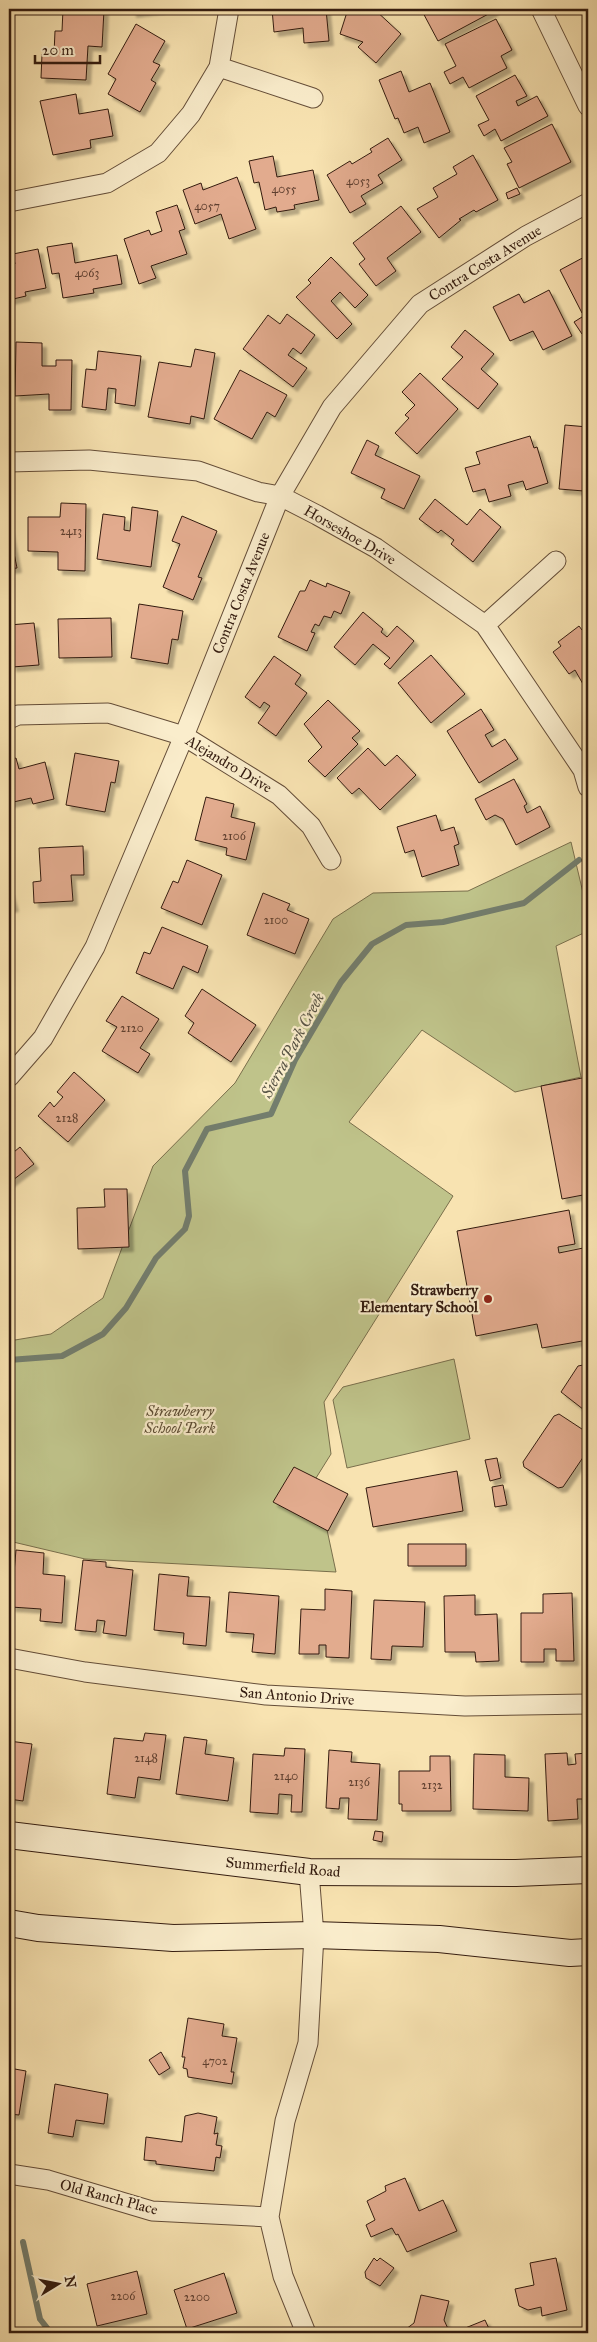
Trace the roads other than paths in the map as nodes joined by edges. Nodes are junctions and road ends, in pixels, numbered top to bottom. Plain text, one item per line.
1 (229, 9) edge
2 (541, 9) edge
3 (219, 67) junction
4 (313, 98) dead end
5 (588, 106) edge
6 (9, 199) edge
7 (588, 203) edge
8 (9, 462) edge
9 (280, 496) junction
10 (556, 561) dead end
11 (486, 625) junction
12 (9, 719) edge
13 (184, 736) junction
14 (588, 787) edge
15 (331, 860) dead end
16 (9, 1077) edge
17 (9, 1658) edge
18 (588, 1704) edge
19 (9, 1835) edge
20 (588, 1870) edge
21 (309, 1872) junction
22 (9, 1923) edge
23 (314, 1935) junction
24 (588, 1952) edge
25 (9, 2174) edge
26 (269, 2217) junction
27 (306, 2333) edge

1 - 3 street
2 - 5 street
3 - 4 street
3 - 6 street
7 - 9 street, Contra Costa Avenue
8 - 9 street, Horseshoe Drive
9 - 11 street, Horseshoe Drive
9 - 13 street, Contra Costa Avenue
10 - 11 street
11 - 14 street, Horseshoe Drive
12 - 13 street, Alejandro Drive
13 - 15 street, Alejandro Drive
13 - 16 street, Contra Costa Avenue
17 - 18 street, San Antonio Drive
19 - 21 street, Summerfield Road
20 - 21 street, Summerfield Road
21 - 23 street
22 - 23 street
23 - 24 street
23 - 26 street
25 - 26 street, Old Ranch Place
26 - 27 street

